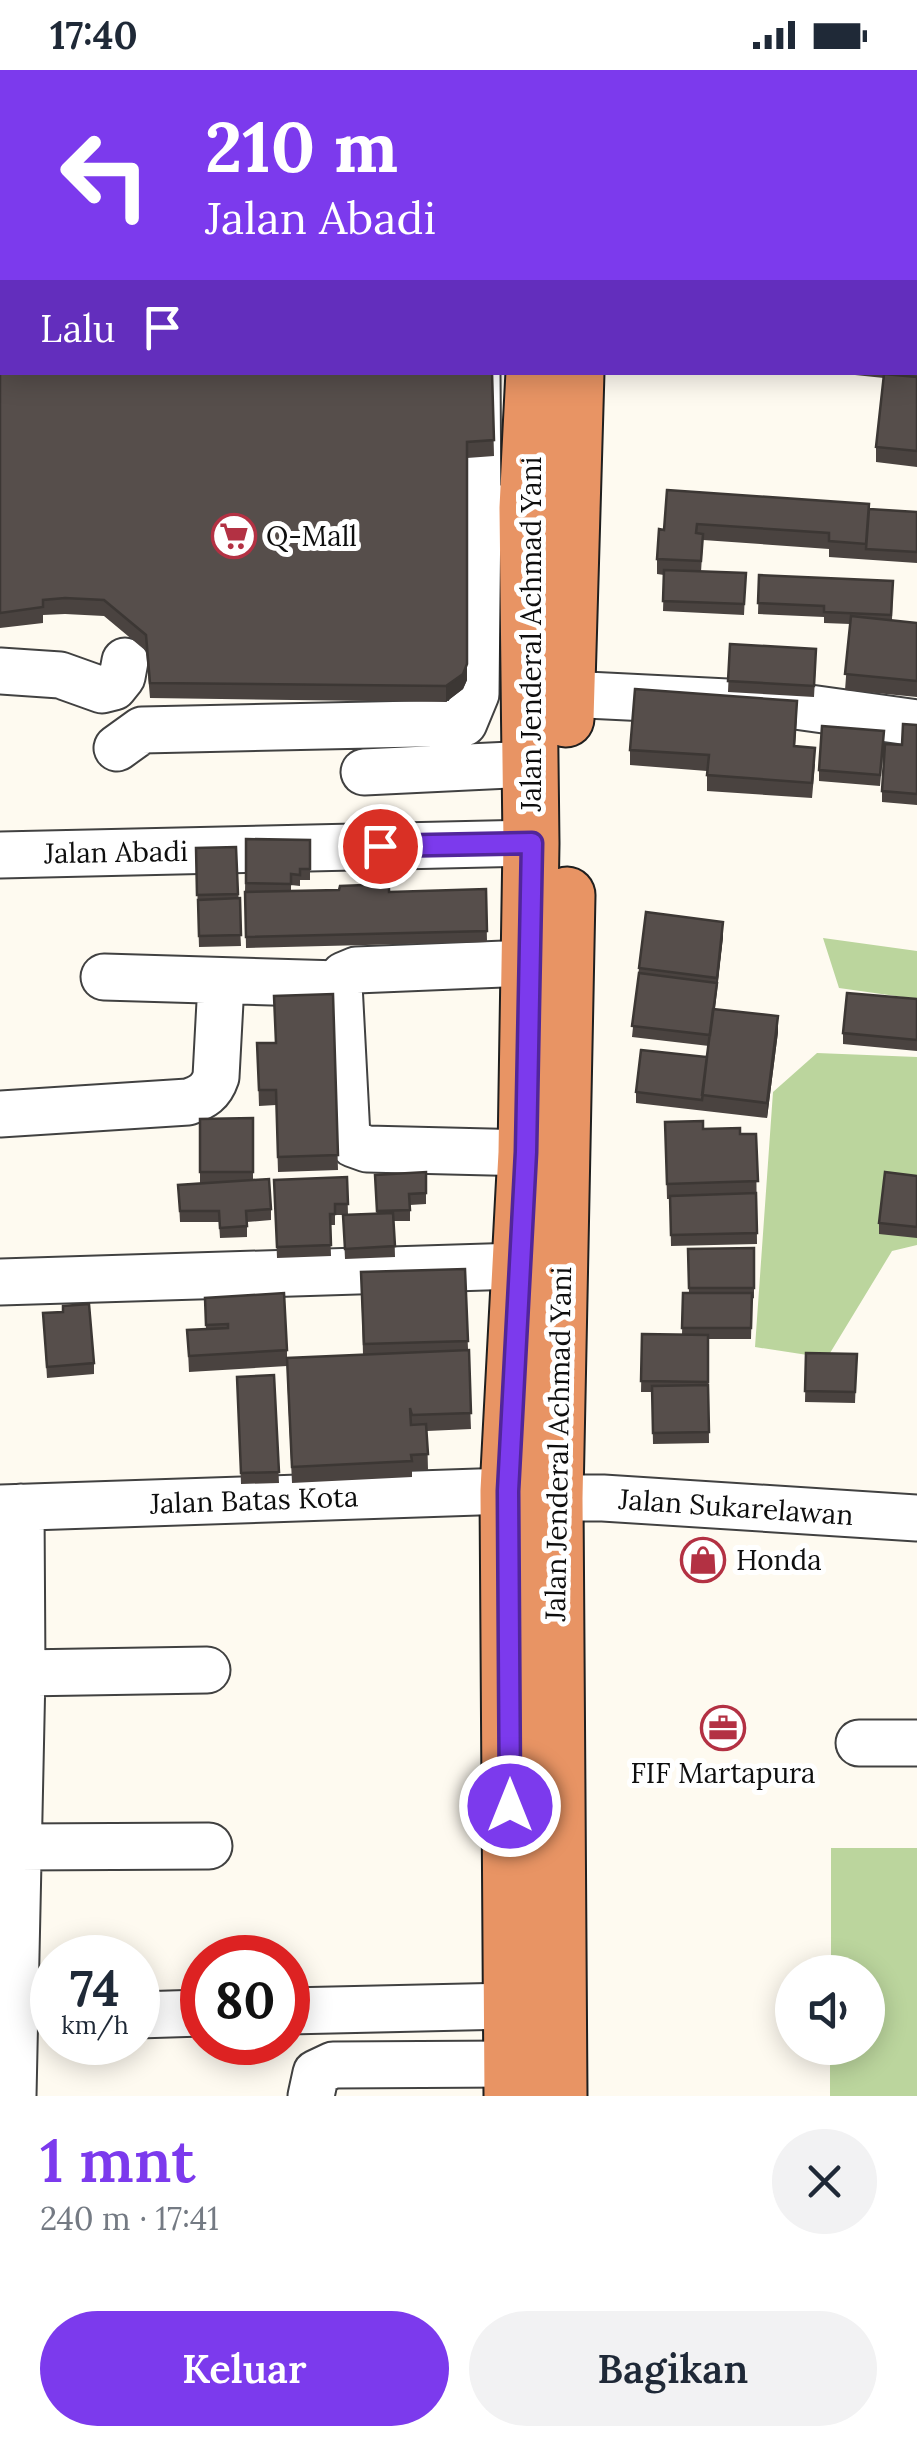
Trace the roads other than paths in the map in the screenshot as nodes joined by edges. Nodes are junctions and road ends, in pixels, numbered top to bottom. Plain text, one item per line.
1 (477, 375) edge
2 (576, 375) edge
3 (532, 396) edge
4 (457, 418) junction
5 (502, 508) junction
6 (126, 661) dead end
7 (0, 671) edge
8 (566, 694) junction
9 (464, 723) junction
10 (917, 723) edge
11 (117, 748) dead end
12 (515, 764) junction
13 (364, 772) dead end
14 (532, 843) junction
15 (0, 854) edge
16 (529, 963) junction
17 (104, 978) dead end
18 (221, 983) junction
19 (340, 984) junction
20 (0, 1114) edge
21 (526, 1152) junction
22 (520, 1266) junction
23 (0, 1282) edge
24 (532, 1495) junction
25 (11, 1508) edge
26 (917, 1518) edge
27 (207, 1670) dead end
28 (22, 1674) junction
29 (858, 1743) dead end
30 (917, 1744) edge
31 (18, 1846) junction
32 (209, 1846) dead end
33 (534, 1874) junction
34 (513, 2006) junction
35 (310, 2011) edge
36 (22, 2018) edge
37 (512, 2080) edge
38 (13, 2096) edge
39 (311, 2096) edge
40 (559, 2096) edge

1 - 4 street
2 - 8 highway, Jalan Jenderal Achmad Yani
3 - 4 street
3 - 5 highway, Jalan Jenderal Achmad Yani
4 - 5 street
5 - 9 street
5 - 12 highway, Jalan Jenderal Achmad Yani
6 - 7 street
8 - 10 street
8 - 24 highway, Jalan Jenderal Achmad Yani
9 - 11 street
9 - 12 street
12 - 13 street
12 - 14 highway, Jalan Jenderal Achmad Yani
14 - 15 street, Jalan Abadi
14 - 16 highway, Jalan Jenderal Achmad Yani
16 - 19 street
16 - 21 highway, Jalan Jenderal Achmad Yani
17 - 18 street
18 - 19 street
18 - 20 street
19 - 21 street
21 - 22 highway, Jalan Jenderal Achmad Yani
22 - 23 street
22 - 24 highway, Jalan Jenderal Achmad Yani
24 - 25 street, Jalan Batas Kota
24 - 26 street, Jalan Sukarelawan
24 - 33 highway, Jalan Jenderal Achmad Yani
25 - 28 street
27 - 28 street
28 - 31 street
29 - 30 street
31 - 32 street
31 - 36 street
33 - 34 highway, Jalan Jenderal Achmad Yani
33 - 40 highway, Jalan Jenderal Achmad Yani
34 - 35 street
34 - 37 highway, Jalan Jenderal Achmad Yani
36 - 38 street
37 - 39 street

